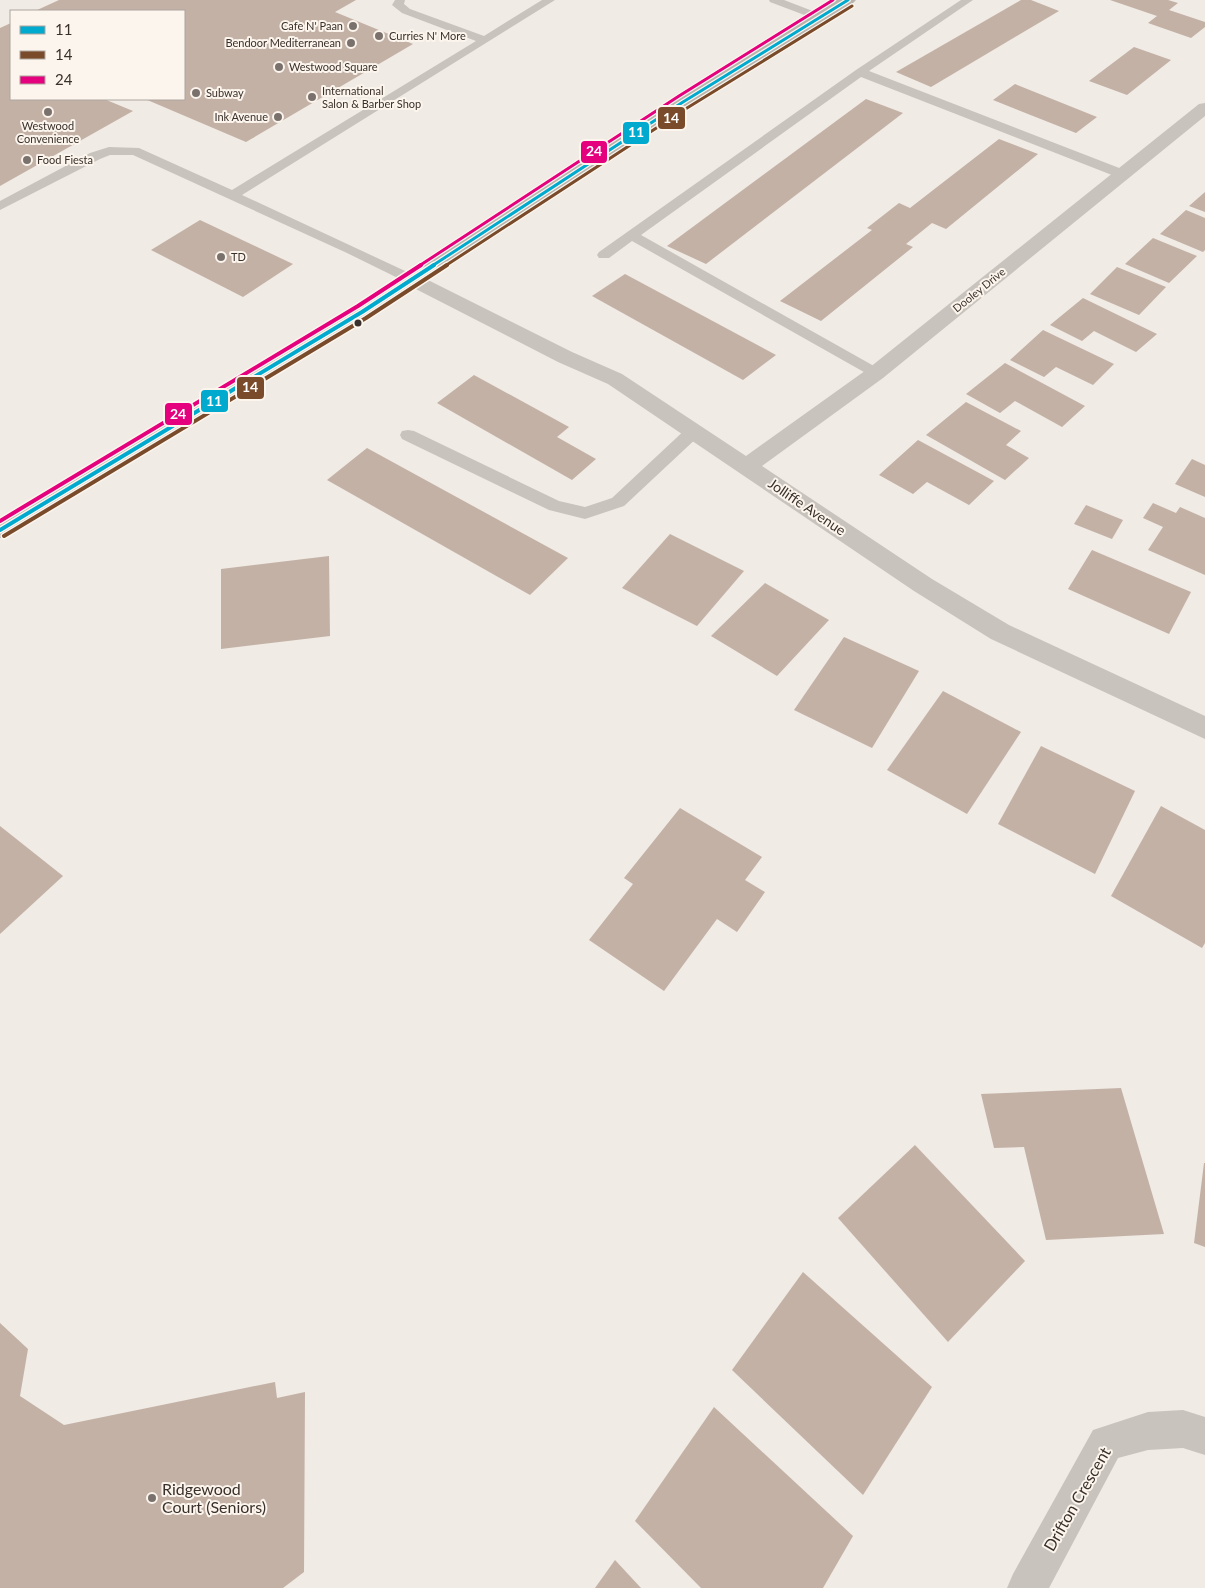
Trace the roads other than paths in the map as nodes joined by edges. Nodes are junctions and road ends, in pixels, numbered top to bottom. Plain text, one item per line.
1 (400, 0) edge
2 (550, 0) edge
3 (774, 0) edge
4 (848, 0) edge
5 (968, 0) edge
6 (819, 17) junction
7 (485, 40) junction
8 (860, 72) junction
9 (1205, 108) edge
10 (1122, 174) junction
11 (233, 195) junction
12 (0, 206) edge
13 (632, 236) junction
14 (604, 255) dead end
15 (413, 280) junction
16 (876, 373) junction
17 (694, 431) junction
18 (408, 435) dead end
19 (748, 466) junction
20 (0, 530) edge
21 (1205, 728) edge
22 (1205, 1436) edge
23 (1026, 1588) edge

1 - 7 lane
2 - 7 lane
3 - 6 lane
4 - 6 main road
5 - 8 lane
6 - 15 main road
7 - 11 lane
8 - 10 lane
8 - 13 lane
9 - 10 street, Dooley Drive
10 - 16 street, Dooley Drive
11 - 12 lane
11 - 15 lane
13 - 14 lane
13 - 16 lane
15 - 17 street, Jolliffe Avenue
15 - 20 main road
16 - 19 street, Dooley Drive
17 - 18 lane
17 - 19 street, Jolliffe Avenue
19 - 21 street, Jolliffe Avenue
22 - 23 street, Drifton Crescent

